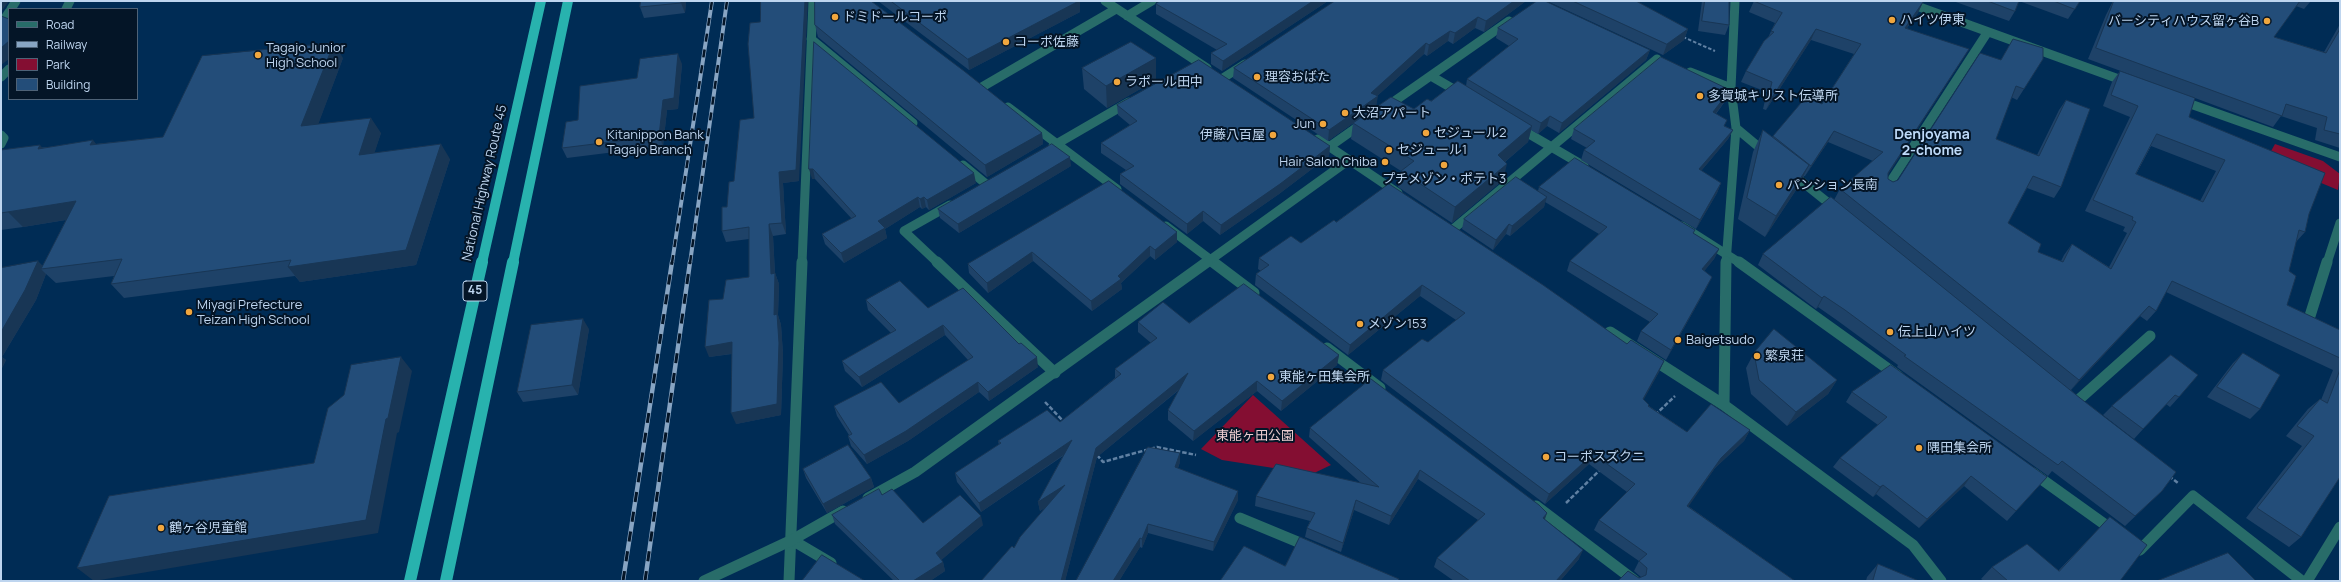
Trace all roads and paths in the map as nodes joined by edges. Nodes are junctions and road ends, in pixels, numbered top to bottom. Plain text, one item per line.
1 (541, 1) edge
2 (568, 1) edge
3 (813, 1) edge
4 (1105, 1) edge
5 (1152, 1) edge
6 (1735, 1) edge
7 (1903, 1) edge
8 (1116, 9) junction
9 (8, 14) edge
10 (1518, 15) edge
11 (1127, 16) junction
12 (1, 24) edge
13 (1677, 33) edge
14 (1987, 33) junction
15 (812, 39) junction
16 (1733, 56) junction
17 (1256, 57) edge
18 (1657, 59) edge
19 (1199, 62) junction
20 (1679, 68) edge
21 (1185, 70) edge
22 (1431, 76) junction
23 (2137, 86) edge
24 (1731, 88) junction
25 (1138, 97) edge
26 (1471, 99) edge
27 (2175, 99) edge
28 (1511, 123) edge
29 (1736, 128) junction
30 (920, 129) edge
31 (1310, 134) edge
32 (1, 135) edge
33 (1, 144) edge
34 (1057, 144) junction
35 (1329, 147) junction
36 (1552, 147) junction
37 (1044, 151) edge
38 (2340, 157) edge
39 (1773, 158) edge
40 (956, 159) edge
41 (1349, 160) junction
42 (1785, 168) edge
43 (1592, 171) edge
44 (986, 184) edge
45 (1887, 187) edge
46 (1127, 196) edge
47 (1407, 199) edge
48 (959, 200) edge
49 (1847, 218) edge
50 (1158, 220) edge
51 (1673, 220) edge
52 (2340, 223) edge
53 (1464, 238) edge
54 (1726, 253) junction
55 (1209, 259) junction
56 (1260, 297) edge
57 (2309, 319) edge
58 (1602, 327) edge
59 (2150, 336) dead end
60 (1317, 340) edge
61 (1055, 373) junction
62 (1904, 380) edge
63 (1688, 382) junction
64 (1032, 389) junction
65 (1386, 393) edge
66 (2076, 403) edge
67 (1724, 405) junction
68 (1650, 420) edge
69 (1065, 423) edge
70 (1092, 451) edge
71 (1196, 455) dead end
72 (1607, 463) edge
73 (2026, 468) edge
74 (2166, 474) edge
75 (2193, 496) junction
76 (1526, 498) edge
77 (1240, 518) dead end
78 (1551, 518) junction
79 (2340, 527) edge
80 (792, 540) junction
81 (1320, 551) edge
82 (843, 570) edge
83 (410, 581) edge
84 (446, 581) edge
85 (704, 581) edge
86 (789, 581) edge
87 (1635, 581) edge
88 (1941, 581) edge
89 (2302, 581) edge
90 (2307, 581) edge

1 - 83 highway, National Highway Route 45 / 45
2 - 84 highway, 45
3 - 15 street
4 - 8 street
5 - 11 street
6 - 16 street
7 - 14 street
8 - 11 street
8 - 34 street
9 - 12 street
10 - 22 street
11 - 19 street
13 - 16 path
14 - 23 street
14 - 45 street
15 - 30 street
15 - 80 street
16 - 24 street
17 - 19 street
18 - 36 street
19 - 21 street
20 - 24 street
22 - 26 street
22 - 35 street
24 - 29 street
25 - 34 street
27 - 38 street
28 - 36 street
29 - 39 street
29 - 54 street
31 - 35 street
32 - 33 street
34 - 37 street
34 - 46 street
35 - 41 street
36 - 43 street
36 - 53 street
40 - 44 street
41 - 47 street
41 - 55 street
42 - 49 street
48 - 61 street
50 - 55 street
51 - 54 street
52 - 57 street
54 - 62 street
54 - 67 street
55 - 56 street
55 - 61 street
58 - 63 street
59 - 66 street
60 - 65 street
61 - 64 street
63 - 67 street
63 - 68 path
64 - 69 path
64 - 80 street
67 - 88 street
70 - 71 path
72 - 78 path
73 - 75 street
74 - 75 path
75 - 89 street
76 - 78 street
77 - 81 street
78 - 87 street
79 - 90 street
80 - 82 street
80 - 85 street
80 - 86 street

